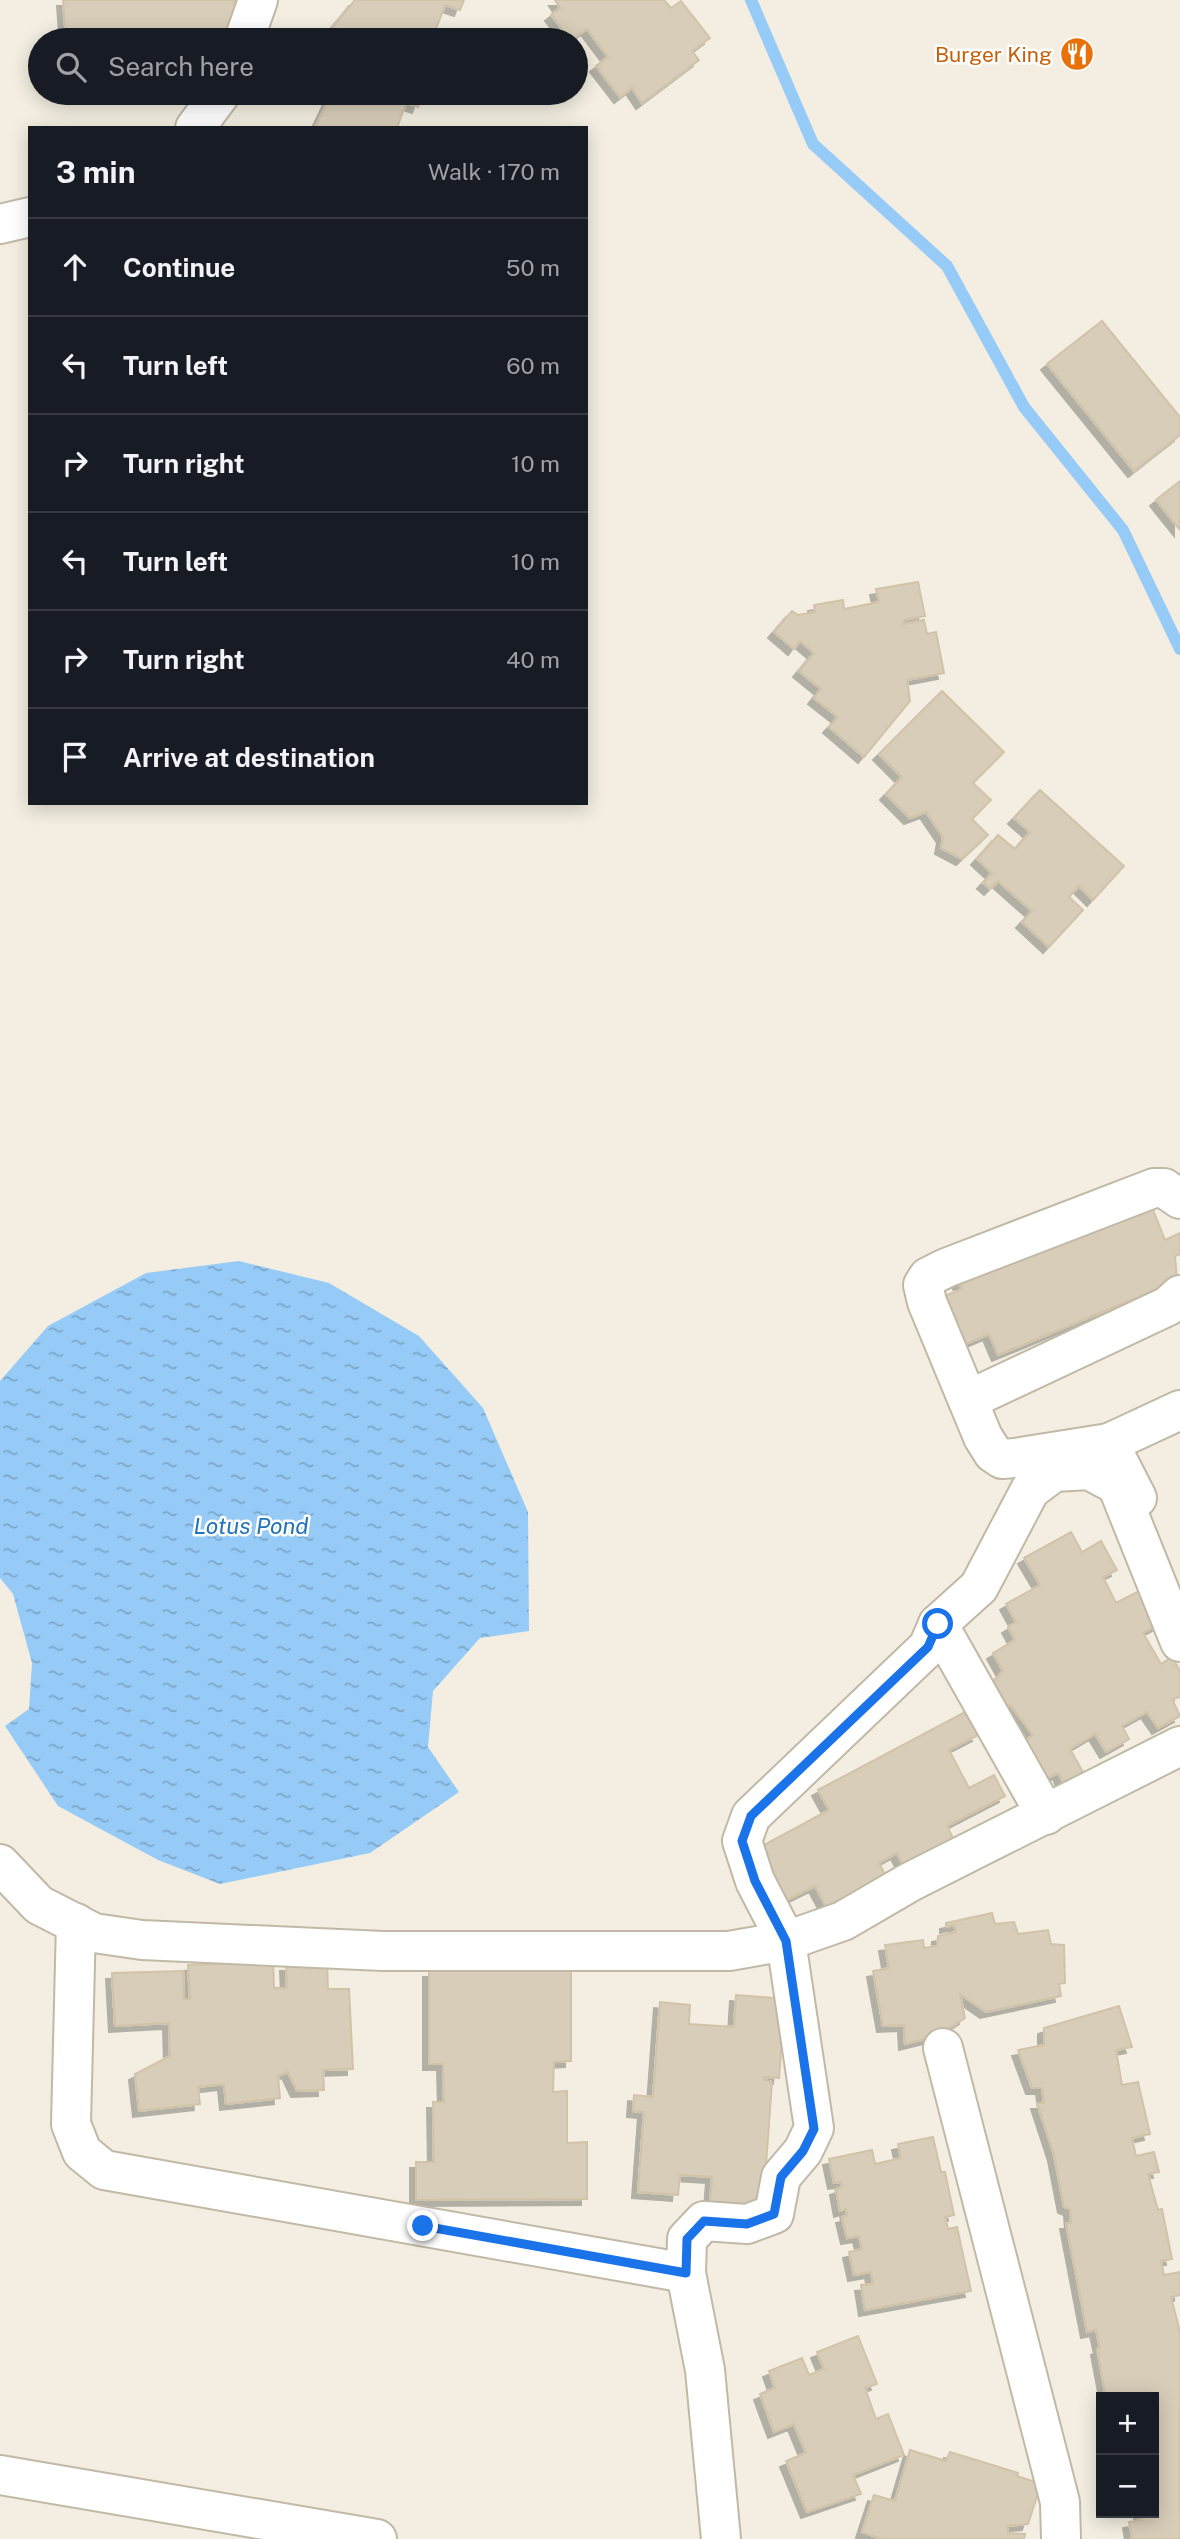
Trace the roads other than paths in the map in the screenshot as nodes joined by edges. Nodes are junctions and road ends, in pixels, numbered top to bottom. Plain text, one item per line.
1 (258, 0) edge
2 (248, 28) edge
3 (212, 105) edge
4 (196, 126) edge
5 (28, 217) edge
6 (0, 224) edge
7 (1180, 1199) edge
8 (1176, 1311) edge
9 (968, 1401) junction
10 (1180, 1410) edge
11 (1109, 1443) junction
12 (1180, 1582) edge
13 (938, 1624) junction
14 (1180, 1642) edge
15 (1180, 1746) edge
16 (1045, 1815) junction
17 (0, 1864) edge
18 (76, 1923) junction
19 (786, 1941) junction
20 (943, 2049) dead end
21 (686, 2273) junction
22 (0, 2475) edge
23 (377, 2539) edge
24 (721, 2539) edge
25 (1061, 2539) edge

1 - 2 street
3 - 4 street
5 - 6 street
7 - 9 street
8 - 9 street
9 - 11 street
10 - 11 street
11 - 12 street
13 - 14 street
13 - 16 street
13 - 19 street
15 - 16 street
16 - 19 street
17 - 18 street
18 - 19 street
18 - 21 street
19 - 21 street
20 - 25 street
21 - 24 street
22 - 23 street

